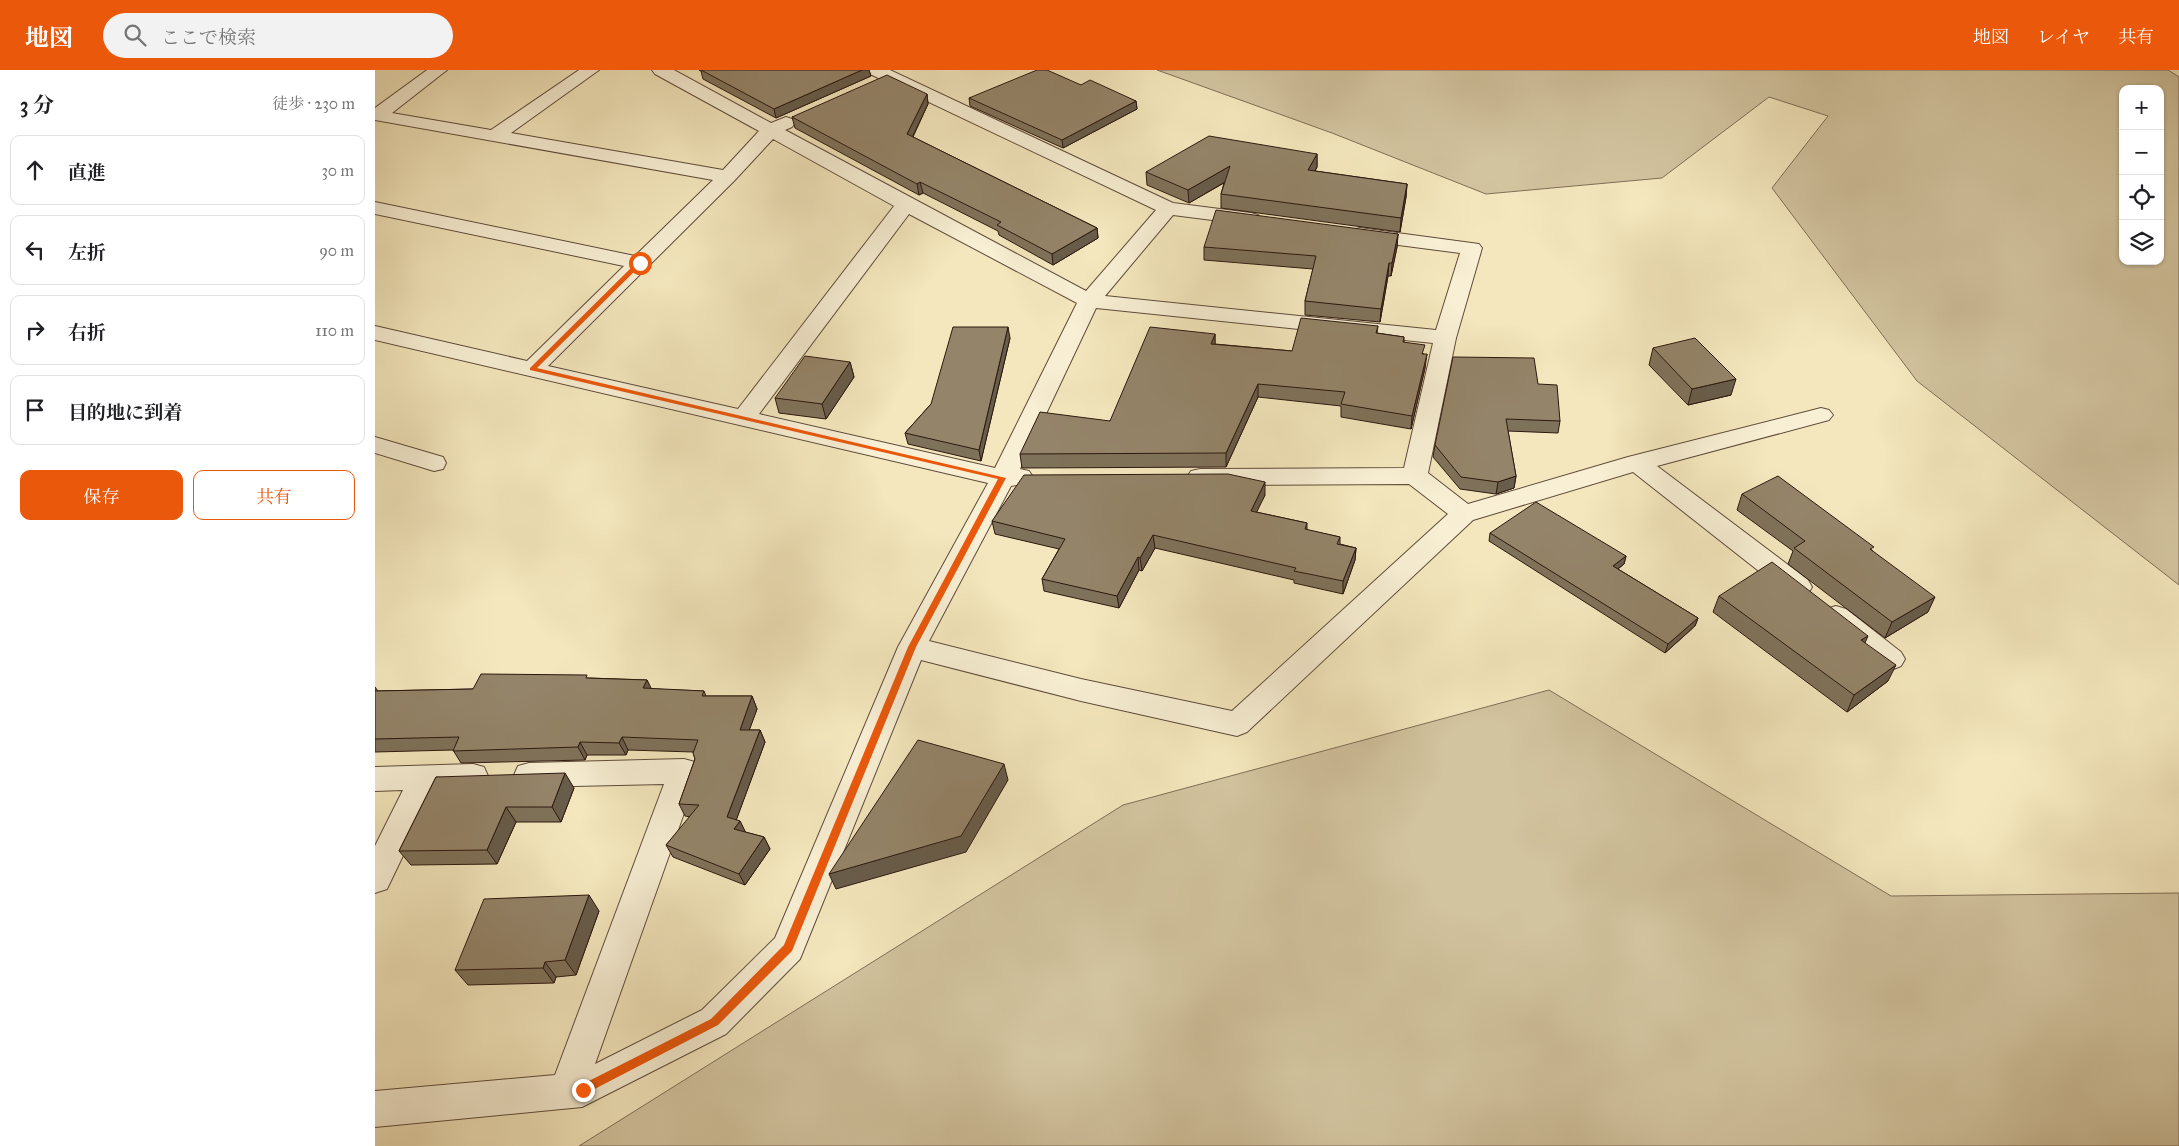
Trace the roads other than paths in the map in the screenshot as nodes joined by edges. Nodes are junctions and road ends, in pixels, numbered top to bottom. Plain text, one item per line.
1 (438, 70) edge
2 (590, 70) edge
3 (661, 70) edge
4 (880, 77) edge
5 (376, 115) edge
6 (805, 115) edge
7 (771, 130) junction
8 (495, 136) junction
9 (727, 177) junction
10 (906, 204) junction
11 (375, 208) edge
12 (1168, 208) junction
13 (1266, 221) edge
14 (1345, 232) edge
15 (640, 263) junction
16 (1089, 301) junction
17 (375, 333) edge
18 (1445, 338) junction
19 (532, 369) junction
20 (1821, 415) dead end
21 (743, 419) junction
22 (375, 445) edge
23 (434, 462) dead end
24 (1637, 463) junction
25 (1415, 476) junction
26 (1042, 477) edge
27 (1179, 477) edge
28 (1003, 478) junction
29 (1464, 514) junction
30 (912, 647) junction
31 (1891, 659) edge
32 (425, 778) junction
33 (375, 779) edge
34 (375, 878) edge
35 (567, 1092) junction
36 (375, 1109) edge

1 - 5 street
2 - 8 street
3 - 7 street
4 - 12 street
5 - 8 street
6 - 7 street
7 - 9 street
7 - 10 street
8 - 9 street
9 - 15 street
10 - 16 street
10 - 21 street
11 - 15 street
12 - 13 street
12 - 16 street
14 - 18 street
15 - 19 street
16 - 18 street
16 - 28 street
17 - 19 street
18 - 25 street
19 - 21 street
20 - 24 street
21 - 28 street
22 - 23 street
24 - 29 street
24 - 31 street
25 - 27 street
25 - 29 street
26 - 28 street
28 - 30 street
29 - 30 street
30 - 35 street
32 - 33 street
32 - 34 street
32 - 35 street
35 - 36 street

